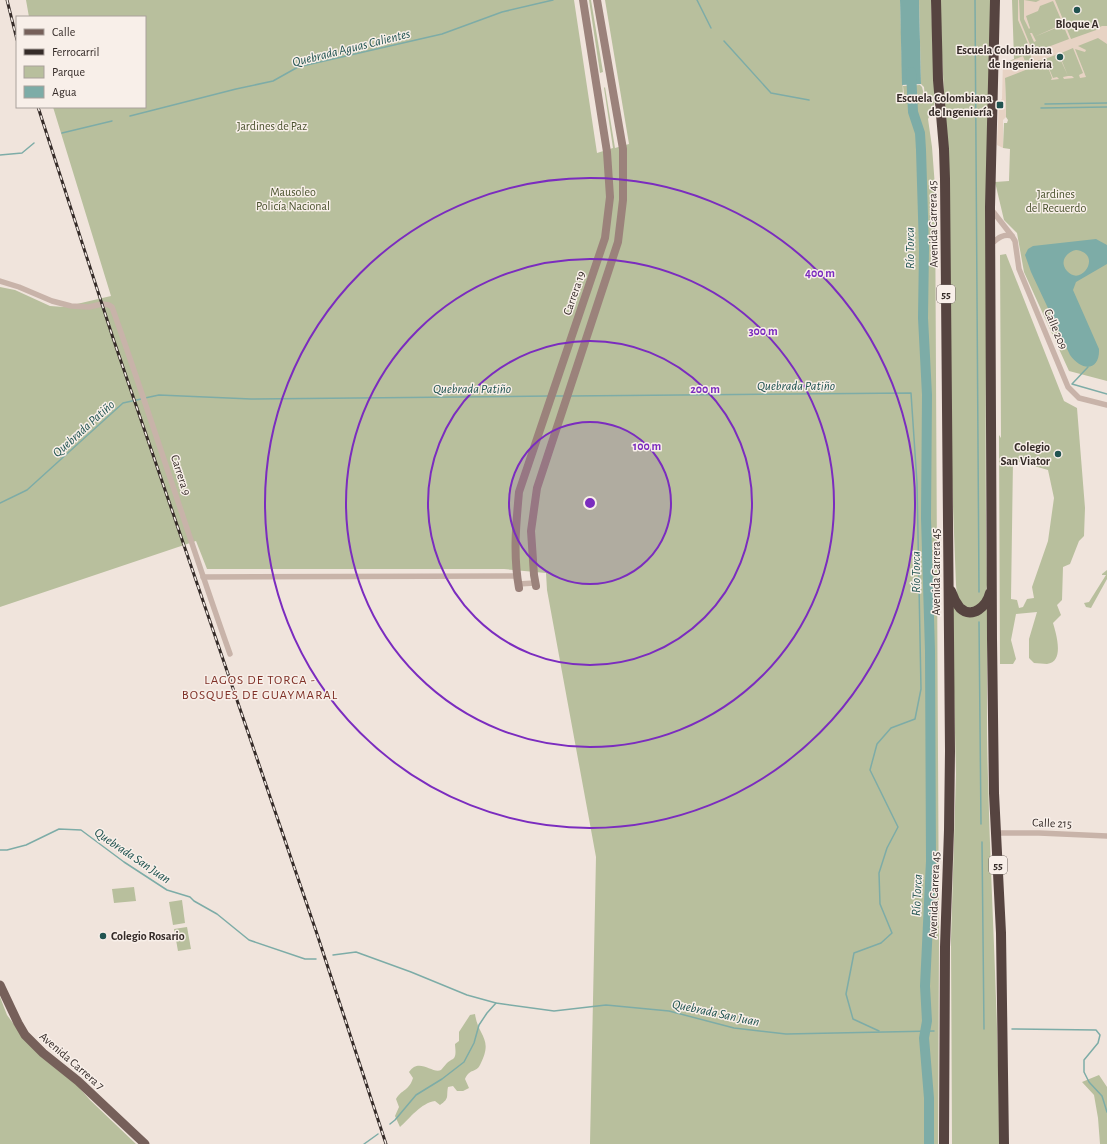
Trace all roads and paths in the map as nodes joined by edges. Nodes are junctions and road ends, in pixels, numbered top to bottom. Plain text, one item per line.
1 (583, 0) edge
2 (597, 0) edge
3 (936, 0) edge
4 (995, 0) edge
5 (990, 207) junction
6 (1012, 236) junction
7 (990, 244) junction
8 (0, 282) edge
9 (1107, 405) edge
10 (203, 577) junction
11 (518, 583) junction
12 (535, 585) joint
13 (992, 587) junction
14 (949, 588) junction
15 (230, 654) dead end
16 (996, 833) junction
17 (1107, 836) edge
18 (0, 985) edge
19 (144, 1144) edge
20 (944, 1144) edge
21 (1004, 1144) edge

1 - 11 main road, Carrera 19
2 - 12 main road
3 - 14 highway, Avenida Carrera 45 / 55
4 - 5 highway, 55
5 - 6 street, Calle 209
5 - 7 highway, 55
6 - 7 street
6 - 9 street, Calle 209
7 - 13 highway, 55
8 - 10 street, Carrera 9
10 - 11 street
10 - 15 street, Carrera 9
11 - 12 street
13 - 14 highway
13 - 16 highway, 55
14 - 20 highway, Avenida Carrera 45 / 55
16 - 17 street, Calle 215
16 - 21 highway, 55
18 - 19 main road, Avenida Carrera 7

